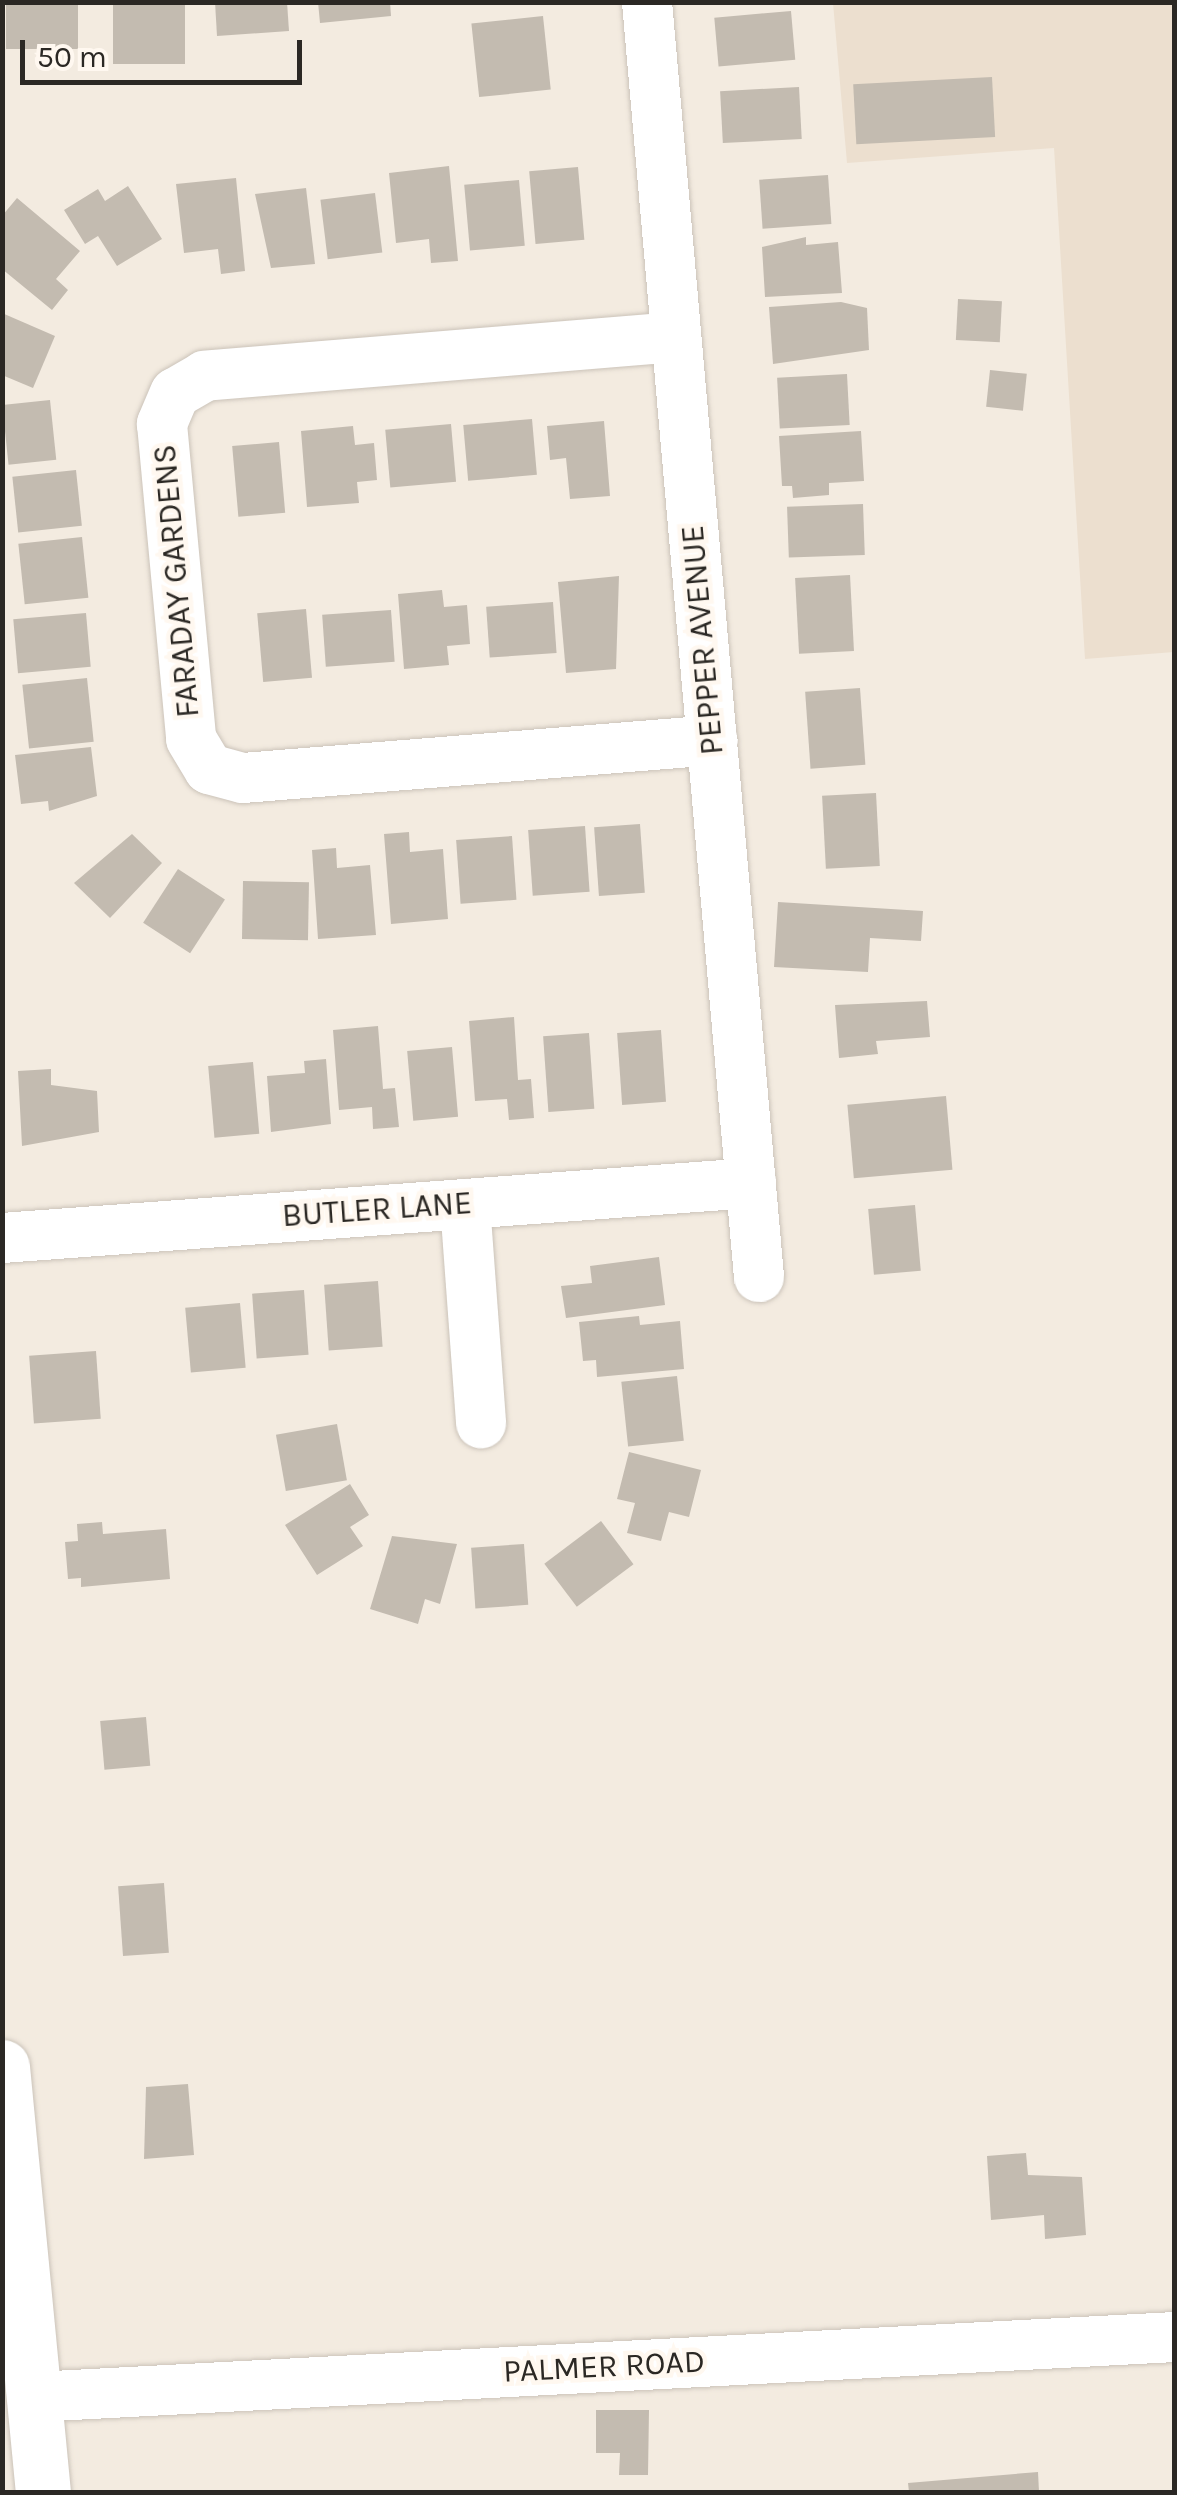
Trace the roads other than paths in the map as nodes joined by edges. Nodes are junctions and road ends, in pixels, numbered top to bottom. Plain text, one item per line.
1 (647, 2) edge
2 (676, 337) junction
3 (712, 740) junction
4 (751, 1183) junction
5 (465, 1204) junction
6 (2, 1238) edge
7 (760, 1277) dead end
8 (480, 1424) dead end
9 (2, 2067) edge
10 (1174, 2336) edge
11 (34, 2397) junction
12 (44, 2492) edge

1 - 2 street, PEPPER AVENUE
2 - 3 street, PEPPER AVENUE
2 - 3 street, FARADAY GARDENS
3 - 4 street, PEPPER AVENUE
4 - 5 street, BUTLER LANE
4 - 7 street, PEPPER AVENUE
5 - 6 street, BUTLER LANE
5 - 8 street
9 - 11 main road
10 - 11 street, PALMER ROAD
11 - 12 main road

